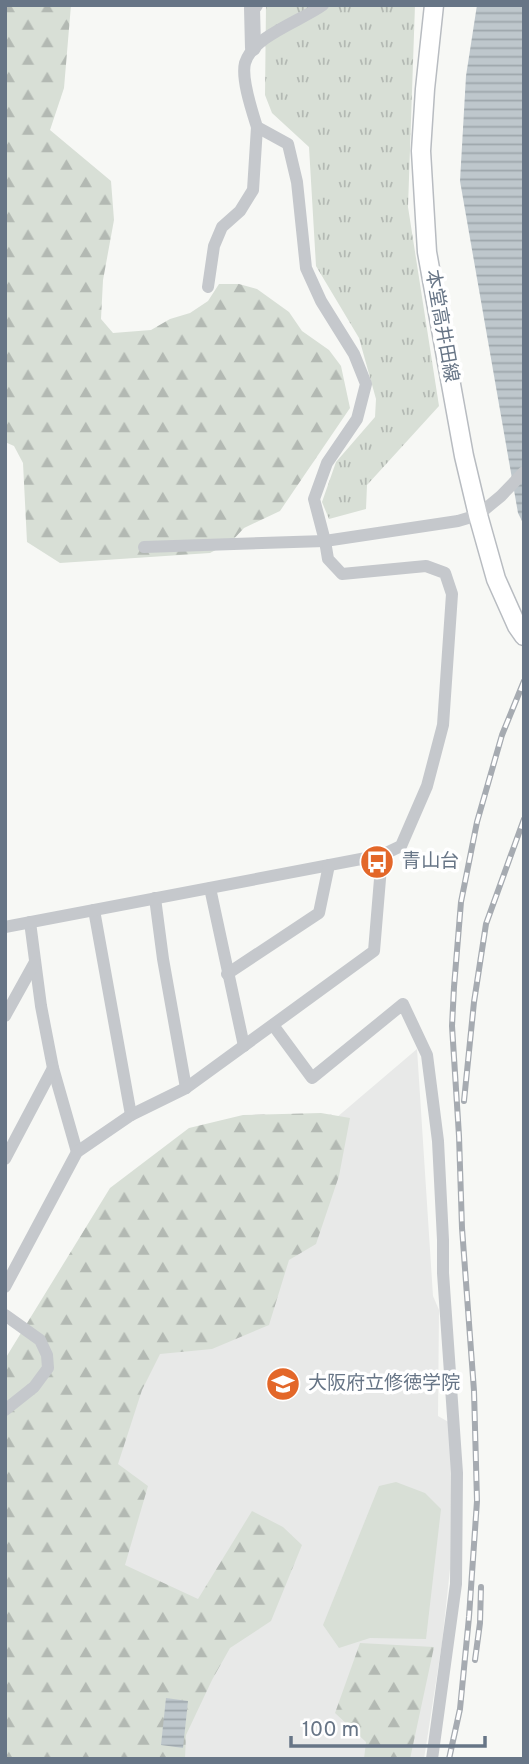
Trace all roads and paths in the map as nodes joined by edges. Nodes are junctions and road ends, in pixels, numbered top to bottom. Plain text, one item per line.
1 (254, 5) edge
2 (323, 5) edge
3 (434, 5) edge
4 (253, 48) junction
5 (257, 127) junction
6 (208, 286) dead end
7 (524, 472) edge
8 (478, 514) junction
9 (325, 541) junction
10 (144, 547) dead end
11 (524, 636) edge
12 (382, 855) junction
13 (329, 865) junction
14 (210, 888) junction
15 (155, 898) junction
16 (94, 910) junction
17 (30, 922) junction
18 (5, 927) edge
19 (35, 962) junction
20 (228, 974) junction
21 (5, 1016) edge
22 (273, 1025) junction
23 (244, 1046) junction
24 (54, 1068) junction
25 (187, 1088) junction
26 (131, 1115) junction
27 (77, 1152) junction
28 (5, 1159) edge
29 (5, 1287) edge
30 (5, 1315) edge
31 (5, 1410) edge
32 (432, 1759) edge

1 - 4 street
2 - 4 street
3 - 8 main road, 本堂高井田線
4 - 5 street
5 - 6 street
5 - 9 street
7 - 8 street
8 - 9 street
8 - 11 main road, 本堂高井田線
9 - 10 street
9 - 12 street
12 - 13 street
12 - 22 street
13 - 14 street
13 - 20 street
14 - 15 street
14 - 20 street
15 - 16 street
15 - 25 street
16 - 17 street
16 - 26 street
17 - 18 street
17 - 19 street
19 - 21 street
19 - 24 street
20 - 23 street
22 - 23 street
22 - 32 street
23 - 25 street
24 - 27 street
24 - 28 street
25 - 26 street
26 - 27 street
27 - 29 street
30 - 31 street

